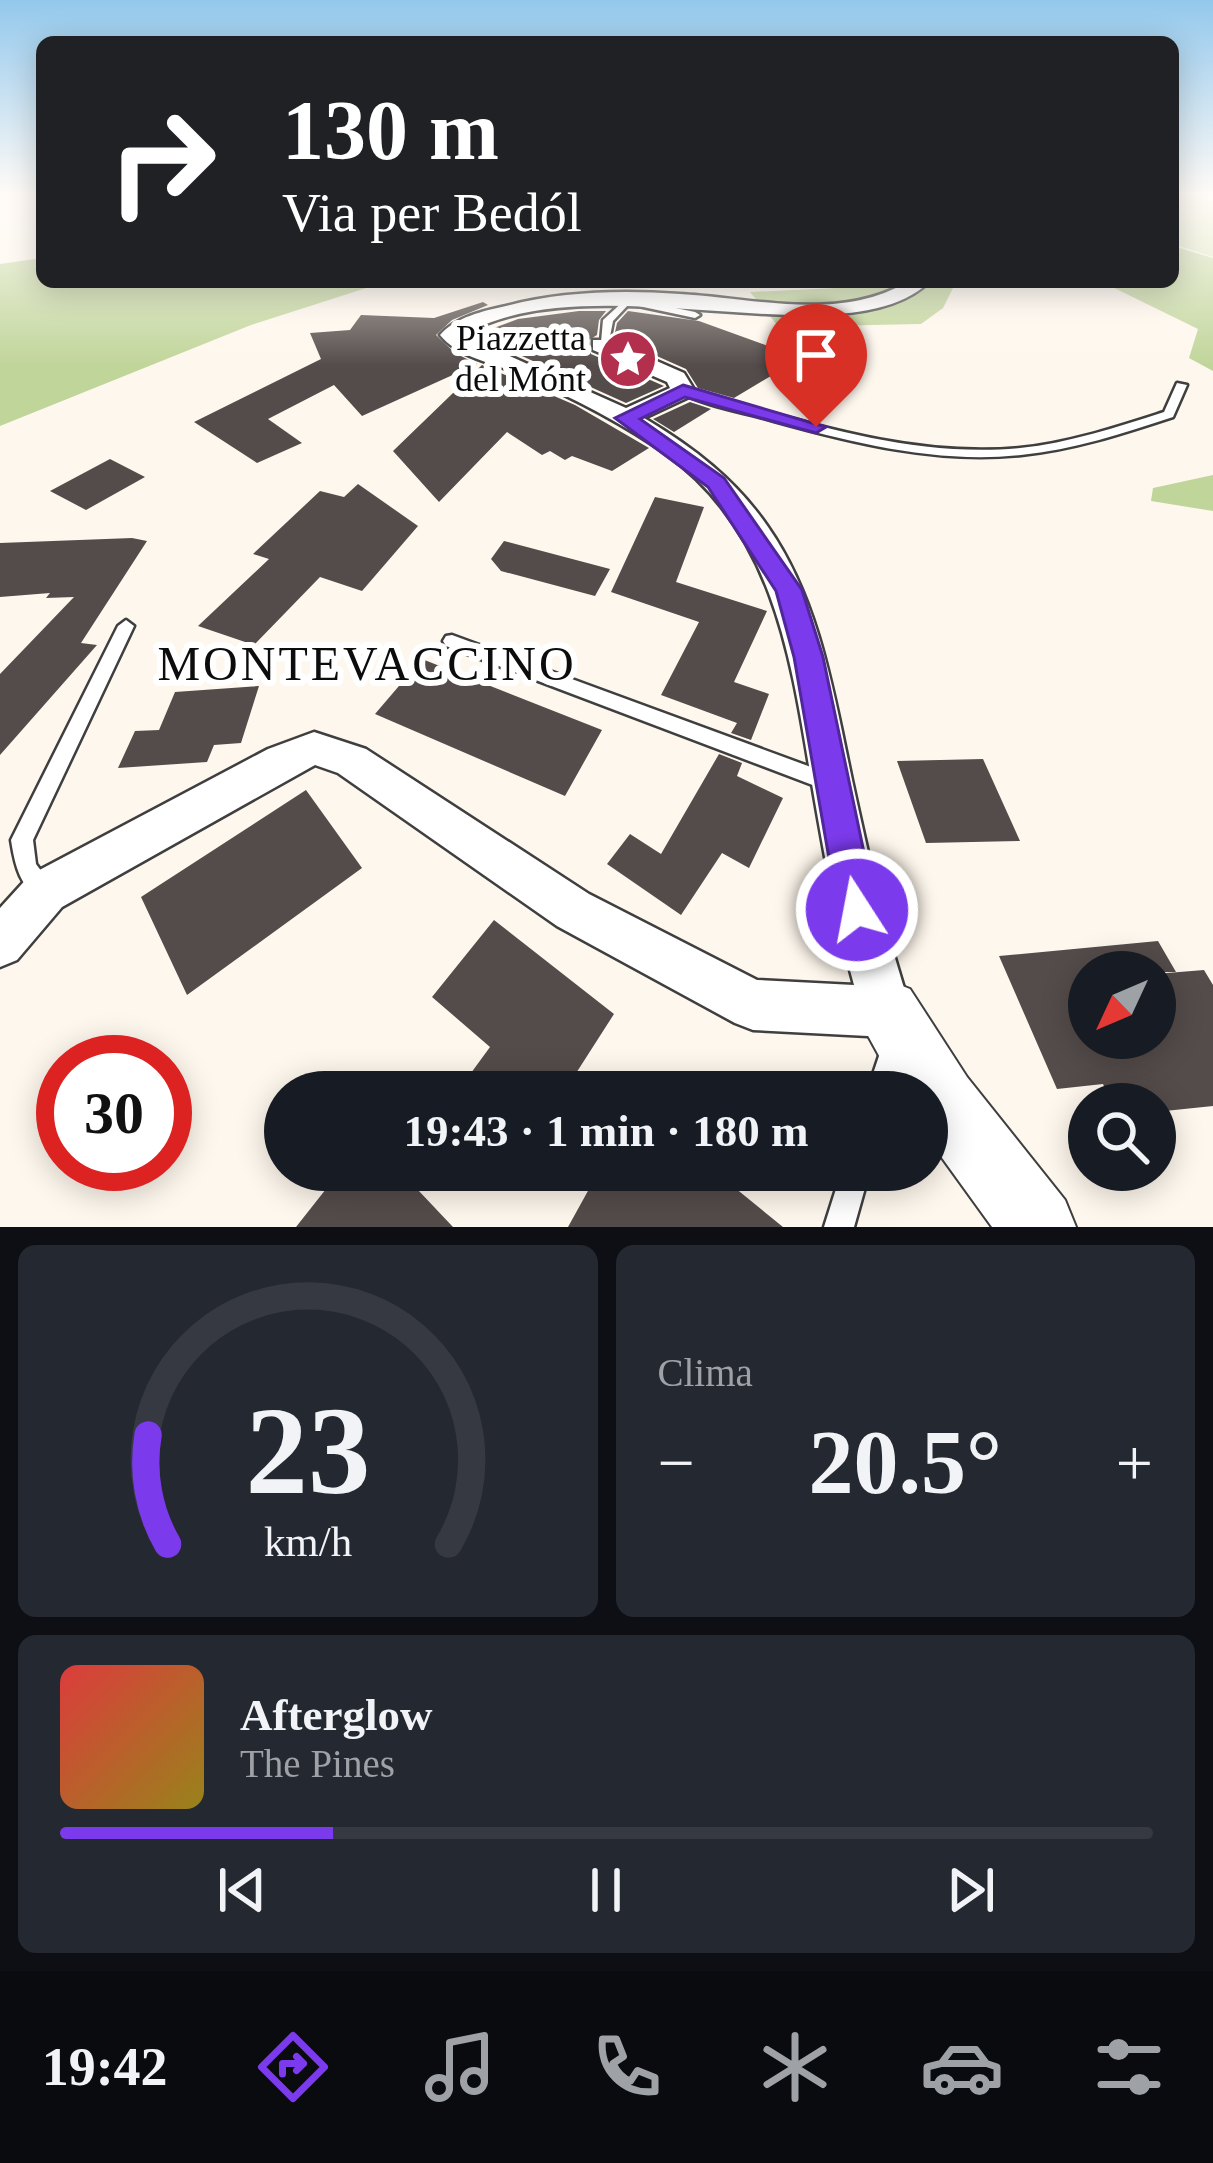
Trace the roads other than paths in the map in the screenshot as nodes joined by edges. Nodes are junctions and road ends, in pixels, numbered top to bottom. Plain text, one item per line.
1 (640, 288) edge
2 (909, 288) edge
3 (627, 302) junction
4 (695, 315) dead end
5 (603, 342) junction
6 (555, 383) junction
7 (1181, 385) dead end
8 (683, 391) junction
9 (625, 418) junction
10 (126, 626) dead end
11 (452, 641) dead end
12 (832, 783) junction
13 (46, 891) junction
14 (0, 943) edge
15 (888, 1045) edge
16 (850, 1191) edge
17 (839, 1227) edge
18 (1038, 1227) edge

1 - 3 street
2 - 3 street
3 - 4 lane
3 - 5 lane
3 - 6 street
5 - 6 street
5 - 8 street
6 - 9 street
7 - 8 lane
8 - 9 street
9 - 12 street
10 - 13 lane
11 - 12 lane
12 - 15 street
13 - 14 street
13 - 15 street
15 - 18 street
16 - 17 lane

